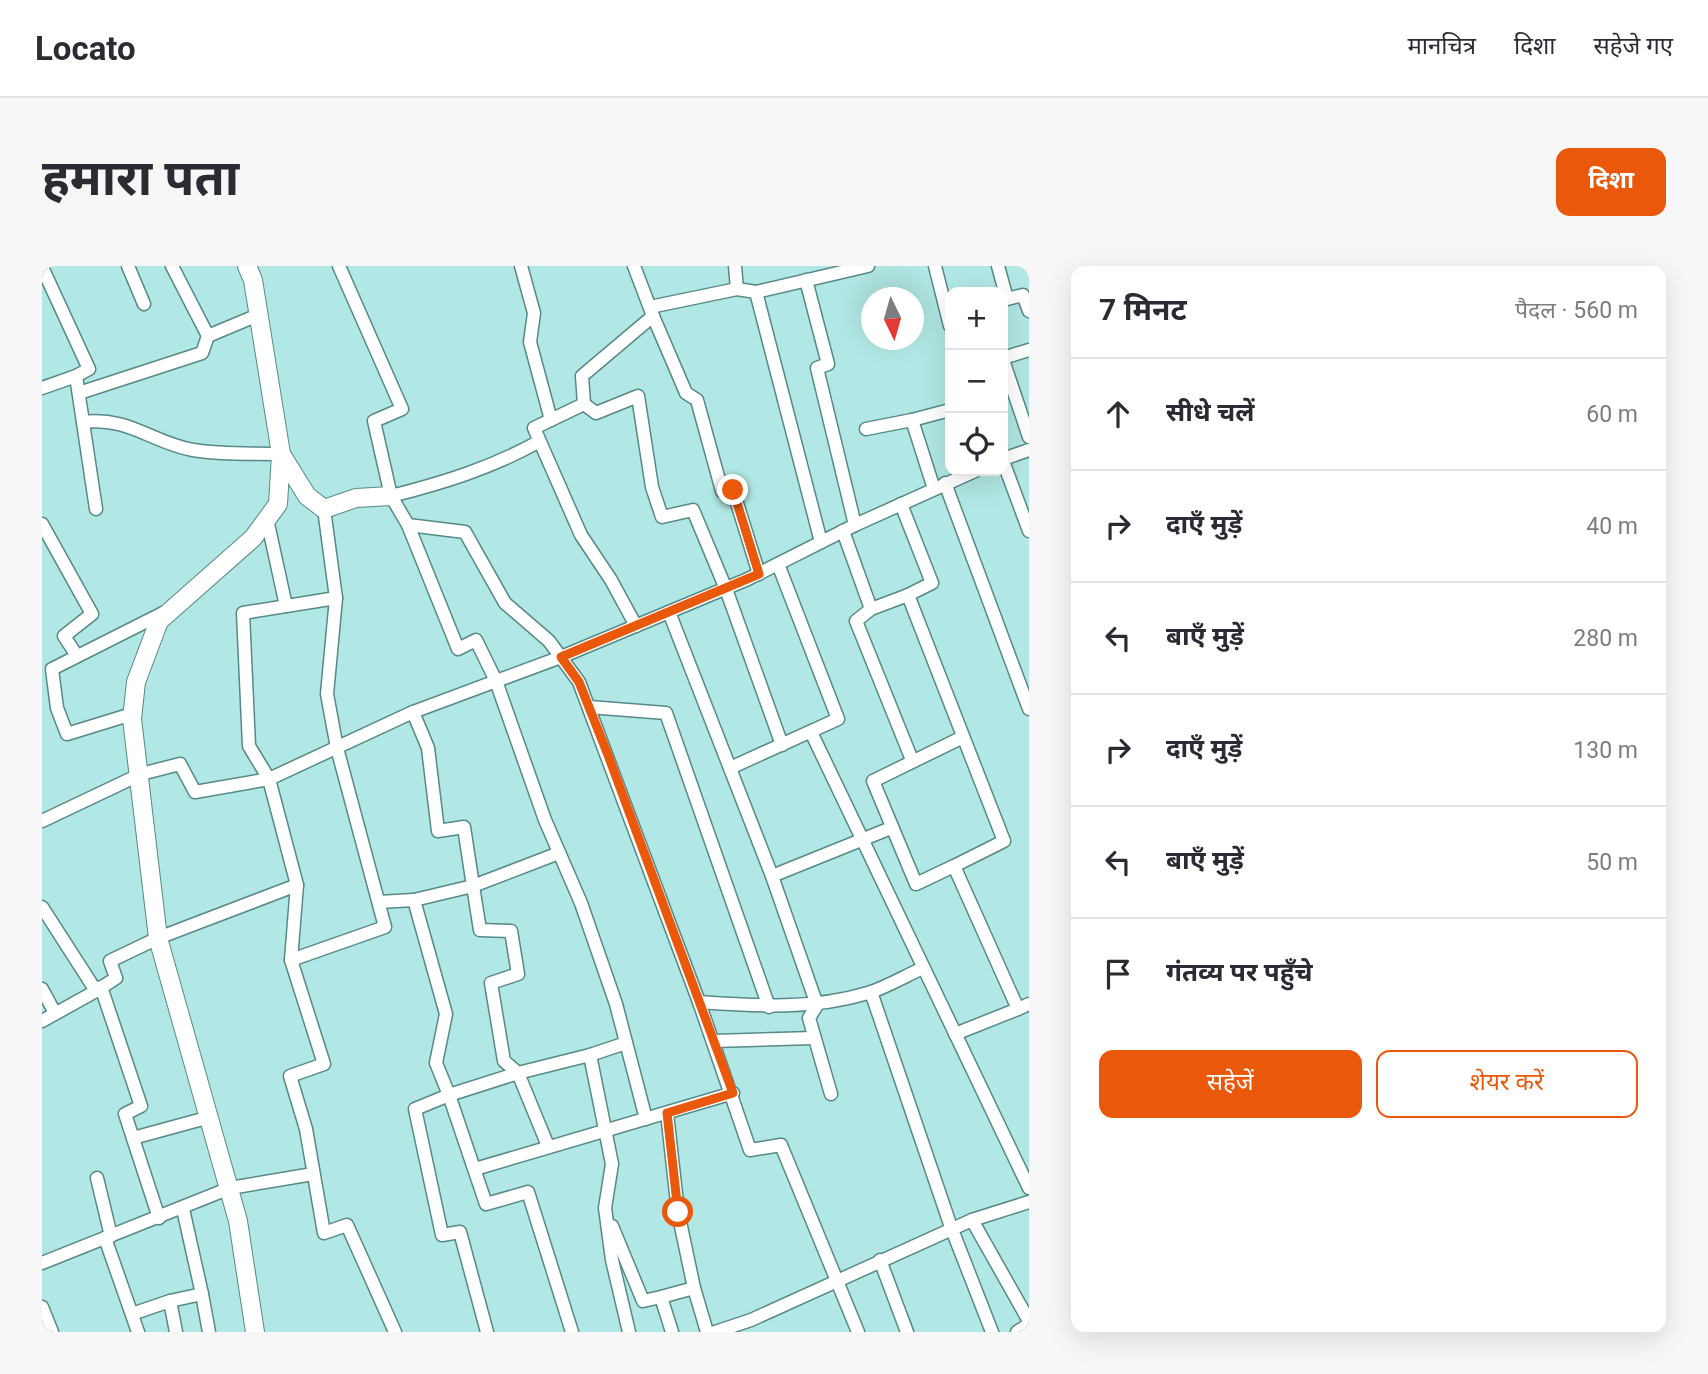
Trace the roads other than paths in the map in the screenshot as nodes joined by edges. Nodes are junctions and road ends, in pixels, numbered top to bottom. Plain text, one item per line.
1 (128, 266) edge
2 (172, 266) edge
3 (247, 266) edge
4 (339, 266) edge
5 (521, 266) edge
6 (634, 266) edge
7 (735, 266) edge
8 (868, 266) edge
9 (935, 266) edge
10 (998, 266) edge
11 (42, 267) edge
12 (850, 268) edge
13 (806, 281) junction
14 (737, 289) junction
15 (756, 292) junction
16 (144, 304) dead end
17 (945, 306) edge
18 (1029, 311) edge
19 (651, 312) junction
20 (258, 315) junction
21 (208, 336) junction
22 (1029, 350) edge
23 (1008, 357) edge
24 (1008, 374) edge
25 (76, 376) junction
26 (42, 388) edge
27 (79, 393) junction
28 (584, 404) junction
29 (945, 411) edge
30 (551, 419) junction
31 (912, 419) junction
32 (83, 422) junction
33 (866, 429) dead end
34 (1029, 437) edge
35 (538, 442) junction
36 (1029, 450) edge
37 (281, 454) junction
38 (1008, 458) edge
39 (1008, 474) edge
40 (963, 476) edge
41 (939, 486) junction
42 (391, 496) junction
43 (901, 504) junction
44 (96, 509) dead end
45 (324, 509) junction
46 (267, 519) junction
47 (42, 524) edge
48 (408, 525) junction
49 (849, 528) junction
50 (1029, 531) edge
51 (821, 542) junction
52 (778, 564) junction
53 (759, 574) junction
54 (726, 589) junction
55 (908, 595) junction
56 (336, 598) junction
57 (178, 606) junction
58 (286, 606) junction
59 (871, 609) junction
60 (668, 612) junction
61 (636, 626) junction
62 (77, 656) junction
63 (561, 657) junction
64 (496, 681) junction
65 (589, 708) junction
66 (1029, 709) edge
67 (413, 712) junction
68 (132, 714) junction
69 (811, 732) junction
70 (961, 738) junction
71 (782, 745) junction
72 (337, 748) junction
73 (912, 760) junction
74 (730, 768) junction
75 (141, 774) junction
76 (269, 779) junction
77 (42, 821) edge
78 (891, 828) junction
79 (861, 839) junction
80 (559, 852) junction
81 (954, 866) junction
82 (772, 876) junction
83 (297, 885) junction
84 (473, 886) junction
85 (414, 900) junction
86 (379, 902) junction
87 (42, 907) edge
88 (158, 938) junction
89 (291, 960) junction
90 (923, 968) junction
91 (42, 989) edge
92 (98, 989) junction
93 (871, 992) junction
94 (699, 1002) junction
95 (817, 1005) junction
96 (1024, 1006) edge
97 (769, 1007) junction
98 (55, 1013) junction
99 (42, 1021) edge
100 (955, 1034) junction
101 (813, 1038) junction
102 (713, 1041) junction
103 (626, 1043) junction
104 (590, 1055) junction
105 (518, 1073) junction
106 (733, 1093) junction
107 (831, 1094) dead end
108 (449, 1095) junction
109 (667, 1113) junction
110 (210, 1117) junction
111 (646, 1119) junction
112 (604, 1130) junction
113 (133, 1138) junction
114 (548, 1146) junction
115 (475, 1169) junction
116 (313, 1174) junction
117 (97, 1178) dead end
118 (230, 1188) junction
119 (1029, 1188) edge
120 (1029, 1202) edge
121 (605, 1208) junction
122 (183, 1209) junction
123 (159, 1218) junction
124 (972, 1220) junction
125 (951, 1227) junction
126 (108, 1237) junction
127 (880, 1260) junction
128 (42, 1263) edge
129 (837, 1280) junction
130 (694, 1289) junction
131 (202, 1294) junction
132 (661, 1297) junction
133 (170, 1301) junction
134 (643, 1301) junction
135 (623, 1308) junction
136 (43, 1312) edge
137 (132, 1314) junction
138 (1029, 1322) edge
139 (754, 1328) edge
140 (52, 1332) edge
141 (138, 1332) edge
142 (176, 1332) edge
143 (209, 1332) edge
144 (255, 1332) edge
145 (395, 1332) edge
146 (487, 1332) edge
147 (572, 1332) edge
148 (629, 1332) edge
149 (672, 1332) edge
150 (707, 1332) edge
151 (715, 1332) edge
152 (858, 1332) edge
153 (907, 1332) edge
154 (992, 1332) edge
155 (1017, 1332) edge

1 - 16 street
2 - 21 street
3 - 20 street
4 - 42 street
5 - 30 street
6 - 19 street
7 - 14 street
8 - 12 street
9 - 17 street
10 - 18 street
11 - 25 street
12 - 13 street
13 - 15 street
13 - 49 street
14 - 15 street
14 - 19 street
15 - 51 street
19 - 28 street
19 - 53 street
20 - 21 street
20 - 37 street
21 - 27 street
22 - 23 street
24 - 34 street
25 - 26 street
25 - 27 street
27 - 32 street
28 - 30 street
28 - 54 street
29 - 31 street
30 - 35 street
31 - 33 street
31 - 41 street
32 - 37 street
32 - 44 street
35 - 42 street
35 - 61 street
36 - 38 street
37 - 45 street
37 - 46 street
39 - 50 street
40 - 41 street
41 - 43 street
41 - 66 street
42 - 45 street
42 - 48 street
43 - 49 street
43 - 55 street
45 - 56 street
46 - 57 street
46 - 58 street
47 - 62 street
48 - 63 street
48 - 64 street
49 - 51 street
49 - 59 street
51 - 52 street
52 - 53 street
52 - 69 street
53 - 54 street
54 - 60 street
54 - 71 street
55 - 59 street
55 - 70 street
56 - 58 street
56 - 72 street
57 - 62 street
57 - 68 street
58 - 76 street
59 - 73 street
60 - 61 street
60 - 74 street
61 - 63 street
62 - 68 street
63 - 64 street
63 - 65 street
64 - 67 street
64 - 80 street
65 - 94 street
65 - 97 street
67 - 72 street
67 - 84 street
68 - 75 street
69 - 71 street
69 - 79 street
70 - 73 street
70 - 81 street
71 - 74 street
72 - 76 street
72 - 86 street
73 - 78 street
74 - 82 street
75 - 76 street
75 - 77 street
75 - 88 street
76 - 83 street
78 - 79 street
78 - 81 street
79 - 82 street
79 - 90 street
80 - 84 street
80 - 103 street
81 - 96 street
82 - 95 street
83 - 88 street
83 - 89 street
84 - 85 street
84 - 105 street
85 - 86 street
85 - 108 street
86 - 89 street
87 - 92 street
88 - 92 street
88 - 110 street
89 - 116 street
90 - 93 street
90 - 100 street
91 - 98 street
92 - 98 street
92 - 113 street
93 - 95 street
93 - 125 street
94 - 97 street
94 - 102 street
95 - 97 street
95 - 101 street
96 - 100 street
98 - 99 street
100 - 119 street
101 - 102 street
101 - 107 street
102 - 106 street
103 - 104 street
103 - 111 street
104 - 105 street
104 - 112 street
105 - 108 street
105 - 114 street
106 - 109 street
106 - 129 street
108 - 115 street
108 - 146 street
109 - 111 street
109 - 130 street
110 - 113 street
110 - 118 street
111 - 112 street
112 - 114 street
112 - 121 street
113 - 123 street
114 - 115 street
115 - 147 street
116 - 118 street
116 - 145 street
117 - 126 street
118 - 122 street
118 - 144 street
120 - 124 street
121 - 134 street
121 - 135 street
122 - 123 street
122 - 131 street
123 - 126 street
124 - 125 street
124 - 138 street
125 - 127 street
125 - 154 street
126 - 128 street
126 - 137 street
127 - 129 street
127 - 153 street
129 - 139 street
129 - 152 street
130 - 132 street
130 - 150 street
131 - 133 street
131 - 143 street
132 - 134 street
132 - 149 street
133 - 137 street
133 - 142 street
134 - 135 street
135 - 148 street
136 - 140 street
137 - 141 street
138 - 155 street
139 - 151 street

